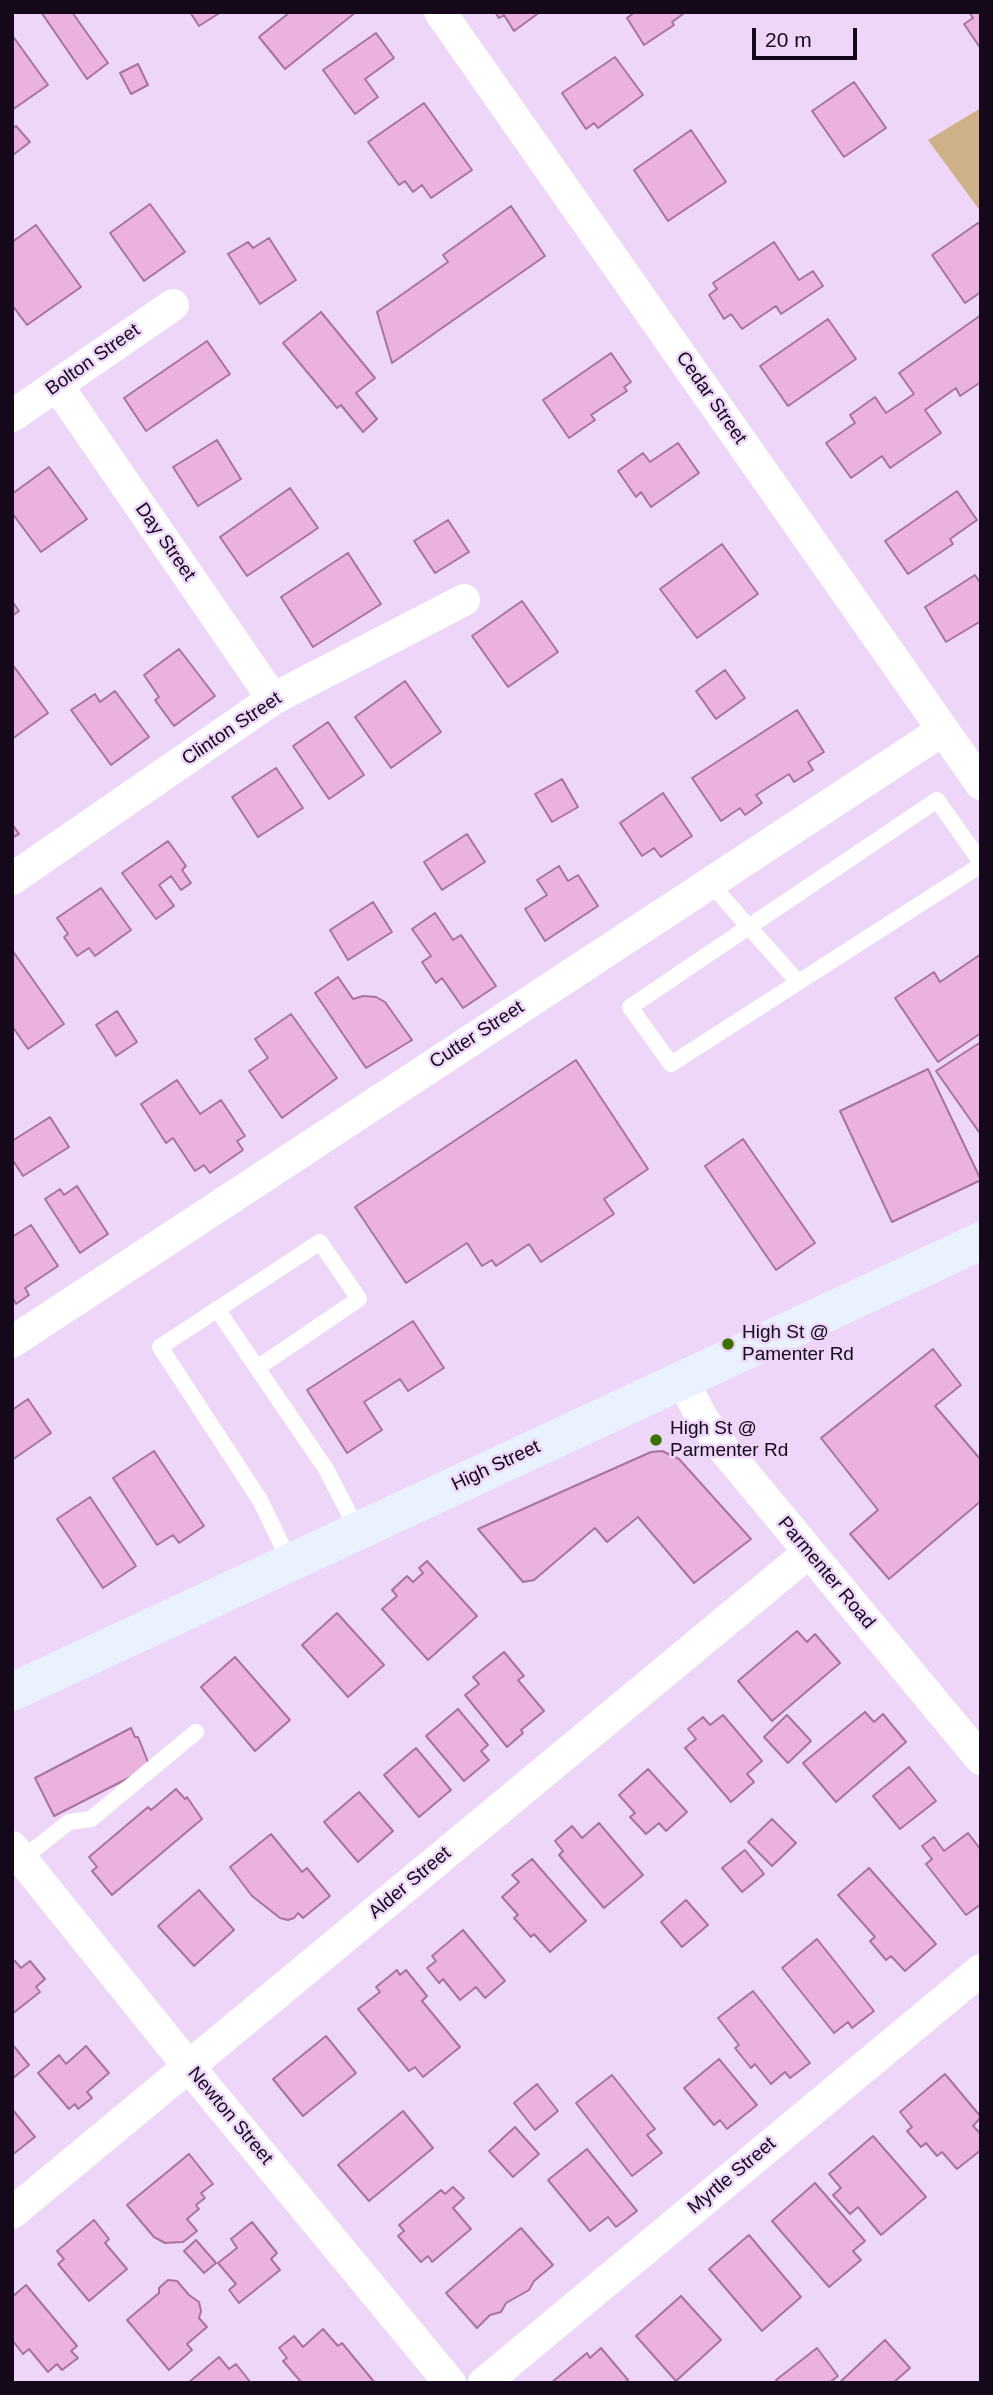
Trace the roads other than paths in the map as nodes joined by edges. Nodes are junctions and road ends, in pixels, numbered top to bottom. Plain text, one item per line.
1 (440, 12) edge
2 (173, 305) dead end
3 (57, 385) junction
4 (12, 416) edge
5 (464, 600) dead end
6 (274, 699) junction
7 (943, 730) junction
8 (981, 784) edge
9 (981, 864) edge
10 (12, 879) edge
11 (709, 882) junction
12 (748, 926) junction
13 (798, 982) junction
14 (981, 1241) edge
15 (217, 1309) junction
16 (12, 1342) edge
17 (257, 1368) junction
18 (682, 1379) junction
19 (358, 1531) junction
20 (808, 1553) junction
21 (289, 1562) junction
22 (112, 1645) junction
23 (12, 1662) edge
24 (12, 1692) edge
25 (196, 1732) dead end
26 (976, 1743) edge
27 (17, 1853) edge
28 (981, 1970) edge
29 (189, 2067) junction
30 (12, 2213) edge
31 (450, 2383) edge
32 (484, 2383) edge

1 - 7 street, Cedar Street
2 - 3 street, Bolton Street
3 - 4 street, Bolton Street
3 - 6 street, Day Street
5 - 6 street, Clinton Street
6 - 10 street, Clinton Street
7 - 8 street, Cedar Street
7 - 11 street, Cutter Street
9 - 12 lane
9 - 13 lane
11 - 12 lane
11 - 16 street, Cutter Street
12 - 13 lane
12 - 13 lane
14 - 18 main road, High Street
15 - 17 lane
15 - 17 lane
15 - 21 lane
17 - 19 lane
18 - 19 main road, High Street
18 - 20 street, Parmenter Road
19 - 21 main road, High Street
20 - 26 street, Parmenter Road
20 - 29 street, Alder Street
21 - 22 main road, High Street
22 - 23 main road
22 - 24 main road, High Street
25 - 27 lane
27 - 29 street, Newton Street
28 - 32 street, Myrtle Street
29 - 30 street, Alder Street
29 - 31 street, Newton Street

